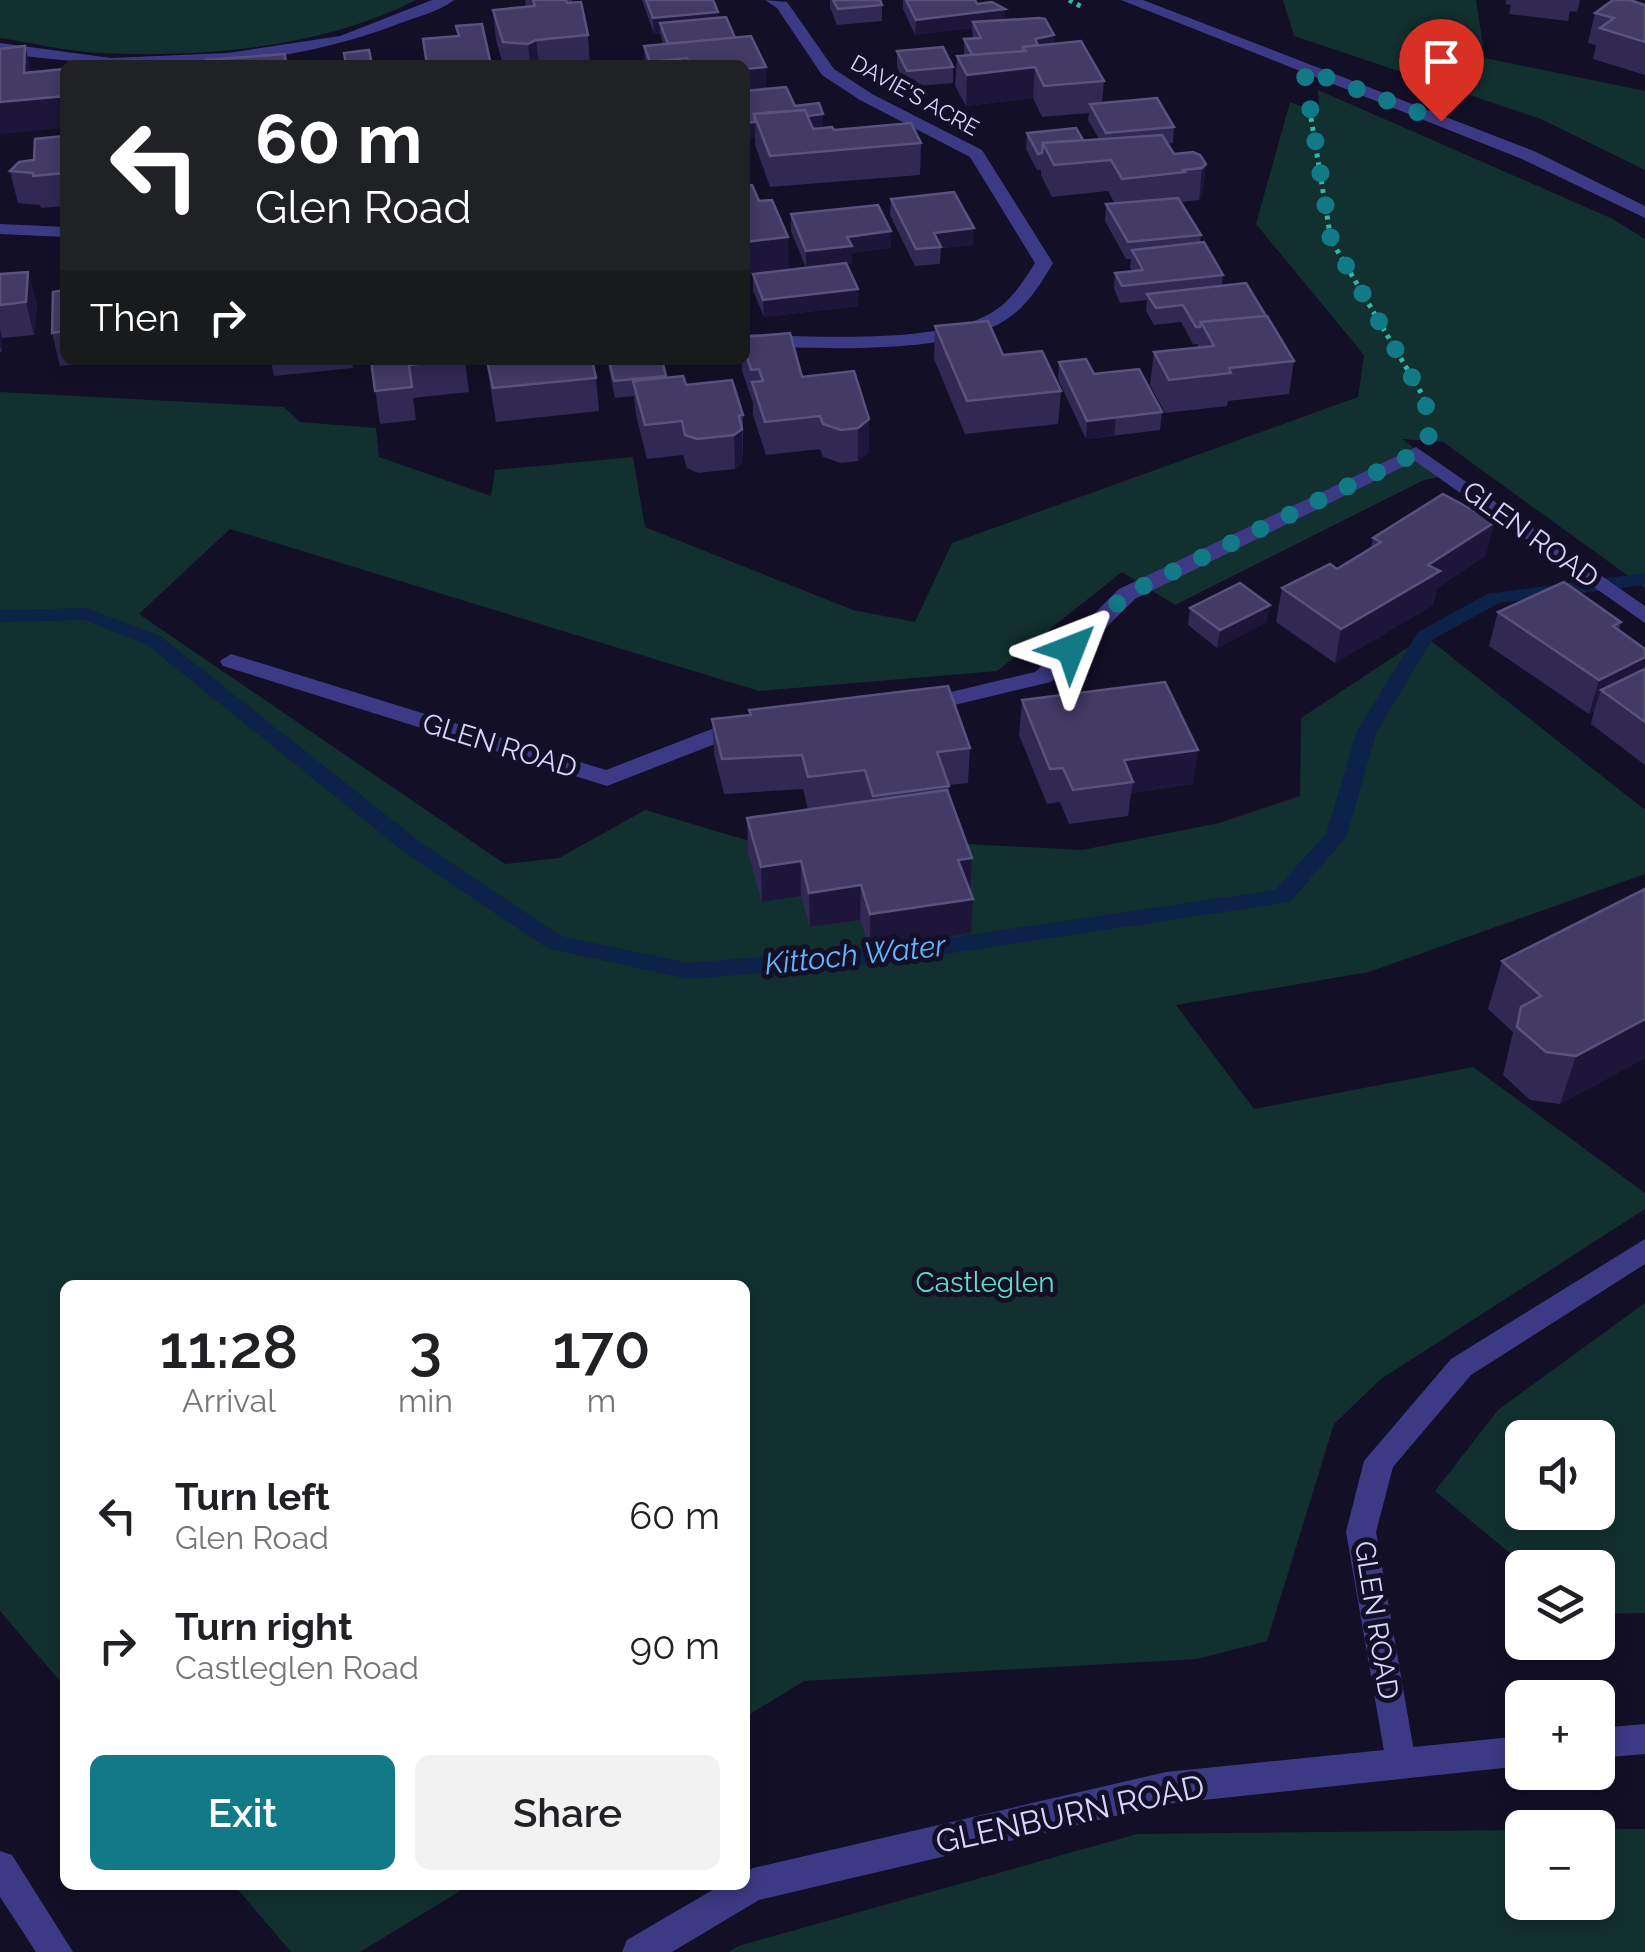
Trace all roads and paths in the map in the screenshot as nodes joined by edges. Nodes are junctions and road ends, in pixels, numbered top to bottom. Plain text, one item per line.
1 (446, 0) edge
2 (773, 0) edge
3 (1129, 0) edge
4 (0, 48) edge
5 (90, 60) edge
6 (182, 60) edge
7 (1304, 69) junction
8 (1645, 212) edge
9 (0, 228) edge
10 (60, 232) edge
11 (750, 340) edge
12 (1416, 453) junction
13 (1645, 616) edge
14 (231, 662) dead end
15 (890, 708) edge
16 (774, 718) edge
17 (1645, 1250) edge
18 (1645, 1738) edge
19 (1615, 1741) edge
20 (1505, 1753) edge
21 (1400, 1763) junction
22 (0, 1866) edge
23 (750, 1888) edge
24 (746, 1890) edge
25 (56, 1952) edge
26 (640, 1952) edge

1 - 6 street
2 - 11 street, DAVIE'S ACRE
3 - 7 street
4 - 5 street
7 - 8 street
7 - 12 path
9 - 10 street
12 - 13 street, GLEN ROAD
12 - 15 street
14 - 16 street, GLEN ROAD
17 - 21 street, GLEN ROAD
18 - 19 street
20 - 21 street, GLENBURN ROAD
21 - 23 street, GLENBURN ROAD
22 - 25 street
24 - 26 street, GLENBURN ROAD

